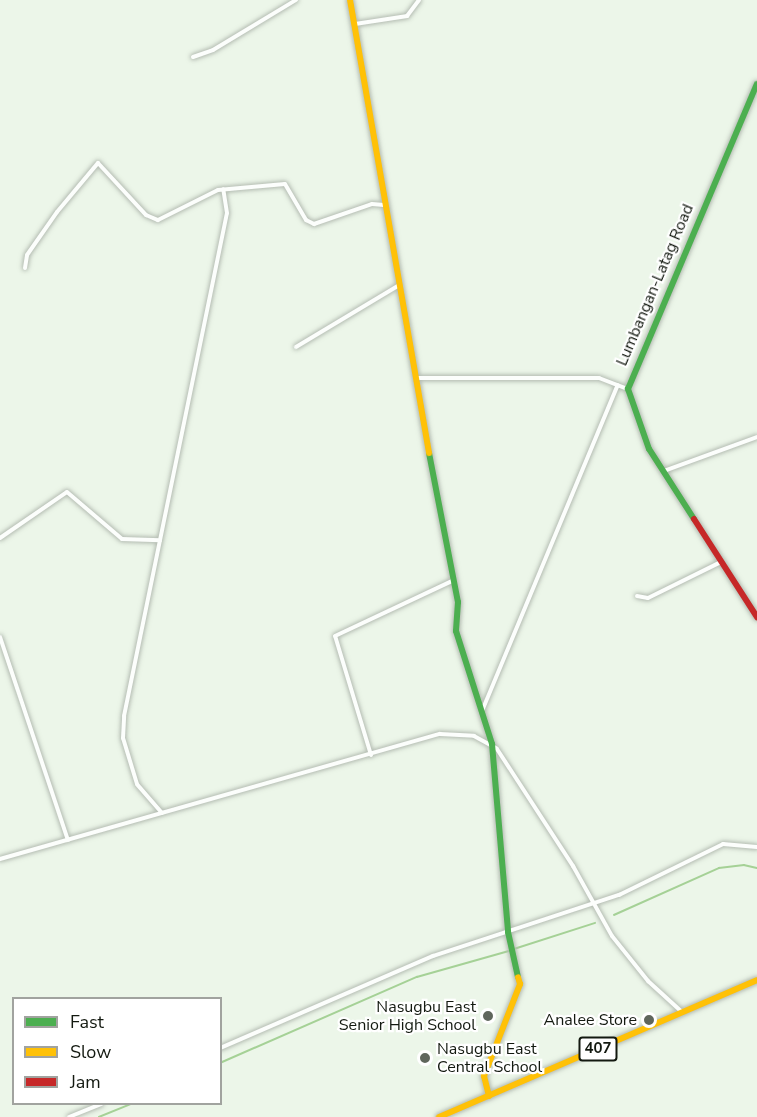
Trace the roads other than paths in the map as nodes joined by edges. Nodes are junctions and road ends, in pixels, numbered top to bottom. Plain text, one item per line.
1 (296, 0) edge
2 (350, 0) edge
3 (419, 0) edge
4 (354, 24) junction
5 (193, 57) dead end
6 (757, 84) edge
7 (223, 189) junction
8 (384, 205) junction
9 (25, 268) dead end
10 (399, 285) junction
11 (296, 347) dead end
12 (416, 378) junction
13 (618, 385) junction
14 (628, 389) junction
15 (757, 437) edge
16 (663, 471) junction
17 (0, 538) edge
18 (160, 540) junction
19 (721, 561) junction
20 (452, 581) junction
21 (637, 596) dead end
22 (757, 616) edge
23 (0, 637) edge
24 (481, 714) junction
25 (492, 744) junction
26 (371, 755) junction
27 (162, 813) junction
28 (68, 840) junction
29 (757, 847) edge
30 (0, 859) edge
31 (596, 904) junction
32 (508, 932) junction
33 (757, 980) edge
34 (682, 1012) junction
35 (222, 1047) edge
36 (489, 1096) junction
37 (99, 1105) edge
38 (69, 1117) edge
39 (439, 1117) edge

1 - 5 street
2 - 4 street
3 - 4 street
4 - 8 street
6 - 14 street, Lumbangan-Latag Road
7 - 8 street
7 - 9 street
7 - 18 street
8 - 10 street
10 - 11 street
10 - 12 street
12 - 13 street
12 - 20 street
13 - 14 street
13 - 24 street
14 - 16 street, Lumbangan-Latag Road
15 - 16 street
16 - 19 street, Lumbangan-Latag Road
17 - 18 street
18 - 27 street
19 - 21 street
19 - 22 street, Lumbangan-Latag Road
20 - 24 street
20 - 26 street
23 - 28 street
24 - 25 street
25 - 26 street
25 - 31 street
25 - 32 street
26 - 27 street
27 - 28 street
28 - 30 street
29 - 31 street
31 - 32 street
31 - 34 street
32 - 35 street
32 - 36 street
33 - 34 street, 407
34 - 36 street, 407
36 - 39 street, 407
37 - 38 street

